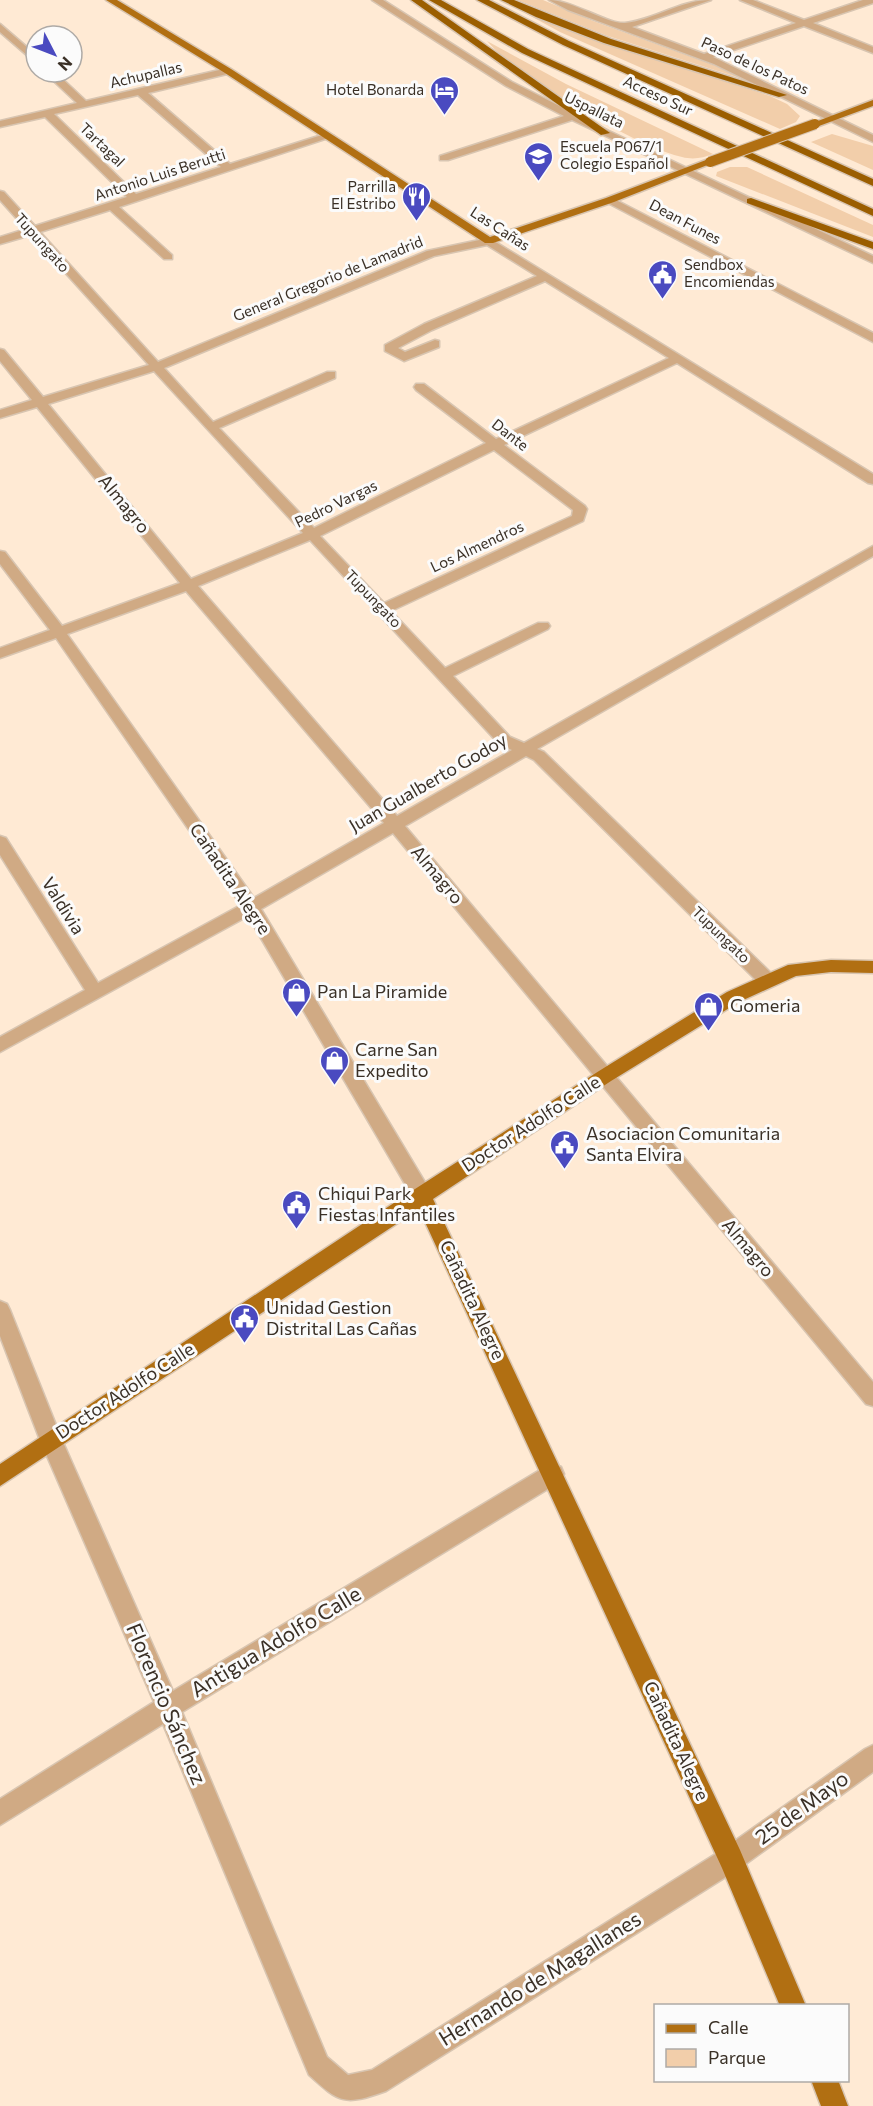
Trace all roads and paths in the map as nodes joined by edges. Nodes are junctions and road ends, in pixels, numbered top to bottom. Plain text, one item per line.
1 (111, 0) edge
2 (377, 0) edge
3 (416, 0) edge
4 (434, 0) edge
5 (482, 0) edge
6 (506, 0) edge
7 (555, 0) edge
8 (706, 0) edge
9 (745, 0) edge
10 (872, 0) edge
11 (804, 23) junction
12 (0, 27) edge
13 (623, 27) junction
14 (24, 49) edge
15 (873, 50) edge
16 (705, 57) junction
17 (228, 71) junction
18 (62, 84) edge
19 (141, 92) junction
20 (782, 95) junction
21 (873, 104) edge
22 (85, 105) junction
23 (47, 113) junction
24 (572, 117) junction
25 (830, 118) junction
26 (0, 124) edge
27 (604, 133) junction
28 (329, 136) junction
29 (873, 139) edge
30 (444, 158) dead end
31 (228, 168) junction
32 (685, 171) junction
33 (873, 183) edge
34 (0, 194) edge
35 (135, 199) junction
36 (610, 200) junction
37 (751, 201) junction
38 (112, 206) junction
39 (873, 213) edge
40 (31, 231) junction
41 (0, 241) edge
42 (489, 241) junction
43 (873, 246) edge
44 (168, 257) dead end
45 (873, 260) edge
46 (544, 277) junction
47 (873, 338) edge
48 (435, 344) dead end
49 (0, 353) edge
50 (676, 359) junction
51 (156, 367) junction
52 (331, 375) dead end
53 (420, 387) dead end
54 (42, 403) junction
55 (0, 414) edge
56 (211, 427) junction
57 (495, 444) junction
58 (873, 480) edge
59 (580, 509) joint
60 (311, 535) junction
61 (873, 550) edge
62 (0, 555) edge
63 (189, 585) junction
64 (383, 609) junction
65 (543, 626) dead end
66 (59, 632) junction
67 (0, 653) edge
68 (444, 675) junction
69 (525, 751) junction
70 (395, 825) junction
71 (0, 842) edge
72 (250, 907) junction
73 (873, 967) edge
74 (767, 980) junction
75 (94, 991) junction
76 (0, 1045) edge
77 (605, 1076) junction
78 (422, 1195) junction
79 (0, 1310) edge
80 (873, 1397) edge
81 (51, 1440) junction
82 (554, 1474) junction
83 (0, 1476) edge
84 (168, 1707) junction
85 (873, 1757) edge
86 (0, 1813) edge
87 (731, 1859) junction
88 (792, 2004) edge
89 (825, 2082) edge
90 (344, 2089) joint
91 (835, 2106) edge

1 - 17 main road, Las Cañas
2 - 24 street, Uspallata
3 - 27 highway
4 - 39 highway, Acceso Sur
5 - 33 highway, Acceso Sur
6 - 20 highway
7 - 13 street, Paso de los Patos
8 - 13 street
9 - 11 street
10 - 11 street
11 - 15 street
11 - 16 street
12 - 14 street
13 - 16 street, Paso de los Patos
16 - 20 street, Paso de los Patos
17 - 19 street, Achupallas
17 - 28 main road, Las Cañas
18 - 22 street
19 - 22 street, Achupallas
19 - 31 street
20 - 25 street, Paso de los Patos
21 - 25 main road, General Gregorio de Lamadrid
22 - 23 street, Achupallas
23 - 26 street, Achupallas
23 - 35 street, Tartagal
24 - 27 street, Uspallata
24 - 30 street
25 - 29 street, Paso de los Patos
25 - 32 main road, General Gregorio de Lamadrid, bridge
27 - 32 street, Uspallata
28 - 31 street, Antonio Luis Berutti
28 - 42 main road, Las Cañas
31 - 35 street, Antonio Luis Berutti
32 - 36 main road, General Gregorio de Lamadrid
32 - 37 street, Uspallata
34 - 40 street, Tupungato
35 - 38 street, Antonio Luis Berutti
36 - 42 main road, General Gregorio de Lamadrid
36 - 47 street, Dean Funes
37 - 43 highway
37 - 45 street, Uspallata
38 - 40 street, Antonio Luis Berutti
38 - 44 street
40 - 41 street, Antonio Luis Berutti
40 - 51 street, Tupungato
42 - 46 street, Las Cañas
42 - 51 street, General Gregorio de Lamadrid
46 - 48 street
46 - 50 street, Las Cañas
49 - 54 street, Almagro
50 - 57 street, Pedro Vargas
50 - 58 street, Las Cañas
51 - 54 street, General Gregorio de Lamadrid
51 - 56 street, Tupungato
52 - 56 street
53 - 57 street, Dante
54 - 55 street, General Gregorio de Lamadrid
54 - 63 street, Almagro
56 - 60 street, Tupungato
57 - 59 street, Dante
57 - 60 street, Pedro Vargas
59 - 64 street, Los Almendros
60 - 63 street, Pedro Vargas
60 - 64 street, Tupungato
61 - 69 street, Juan Gualberto Godoy
62 - 66 street, Cañadita Alegre
63 - 66 street, Pedro Vargas
63 - 70 street, Almagro
64 - 68 street, Tupungato
65 - 68 street
66 - 67 street, Pedro Vargas
66 - 72 street, Cañadita Alegre
68 - 69 street, Tupungato
69 - 70 street, Juan Gualberto Godoy
69 - 74 street, Tupungato
70 - 72 street, Juan Gualberto Godoy
70 - 77 street, Almagro
71 - 75 street, Valdivia
72 - 75 street, Juan Gualberto Godoy
72 - 78 street, Cañadita Alegre
73 - 74 main road, Doctor Adolfo Calle
74 - 77 main road, Doctor Adolfo Calle
75 - 76 street, Juan Gualberto Godoy
77 - 78 main road, Doctor Adolfo Calle
77 - 80 street, Almagro
78 - 81 main road, Doctor Adolfo Calle
78 - 82 main road, Cañadita Alegre
79 - 81 street, Florencio Sánchez
81 - 83 main road, Doctor Adolfo Calle
81 - 84 street, Florencio Sánchez
82 - 84 street, Antigua Adolfo Calle
82 - 87 main road, Cañadita Alegre
84 - 86 street, Antigua Adolfo Calle
84 - 90 street, Florencio Sánchez
85 - 87 street, 25 de Mayo
87 - 88 main road, Cañadita Alegre
87 - 90 street, Hernando de Magallanes
89 - 91 main road

